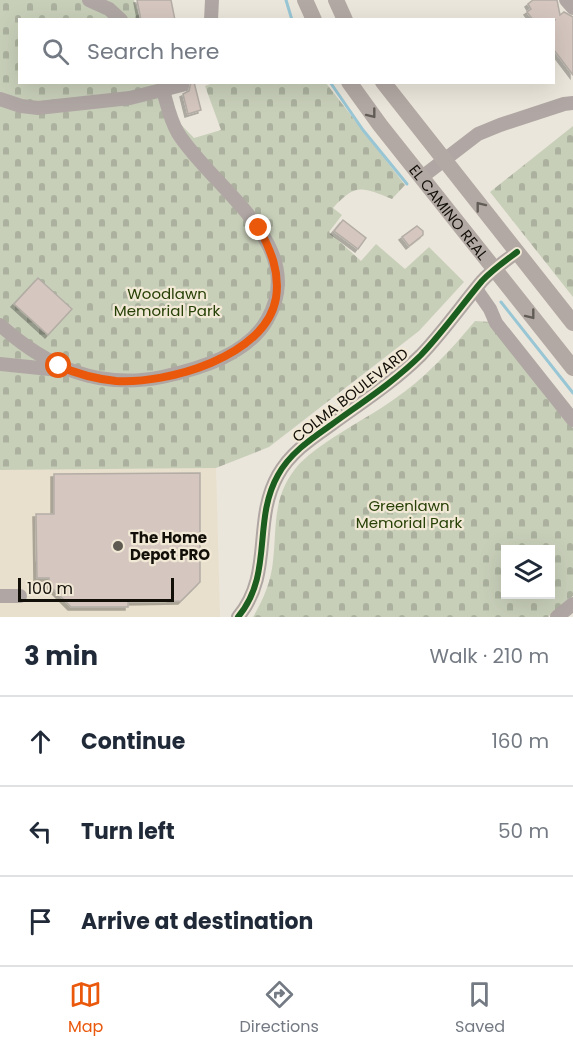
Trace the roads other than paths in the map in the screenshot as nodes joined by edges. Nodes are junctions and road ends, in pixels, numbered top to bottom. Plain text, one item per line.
1 (89, 0) edge
2 (212, 0) edge
3 (305, 0) edge
4 (336, 0) edge
5 (566, 0) edge
6 (108, 5) edge
7 (573, 8) edge
8 (119, 18) edge
9 (211, 18) edge
10 (313, 18) edge
11 (342, 18) edge
12 (351, 84) edge
13 (385, 84) edge
14 (182, 85) dead end
15 (154, 89) edge
16 (0, 99) edge
17 (573, 103) edge
18 (443, 159) junction
19 (422, 177) junction
20 (517, 252) junction
21 (495, 269) junction
22 (476, 289) junction
23 (573, 323) edge
24 (0, 325) edge
25 (0, 364) edge
26 (573, 368) edge
27 (79, 374) junction
28 (573, 420) edge
29 (0, 596) edge
30 (20, 596) dead end
31 (238, 617) edge

1 - 6 street
2 - 9 street
3 - 10 main road
4 - 11 main road
5 - 7 street
6 - 8 street
12 -> 19 main road, EL CAMINO REAL
13 - 18 main road, EL CAMINO REAL
14 - 15 street
15 - 16 street
15 - 27 street
17 - 18 street
18 - 19 street
20 -> 18 main road, EL CAMINO REAL
19 - 21 main road, EL CAMINO REAL
20 - 21 street, COLMA BOULEVARD
20 - 23 main road, EL CAMINO REAL
21 - 22 street, COLMA BOULEVARD
21 -> 26 main road, EL CAMINO REAL
22 - 28 street
22 - 31 street, COLMA BOULEVARD
24 - 27 street
25 - 27 street
29 - 30 street

